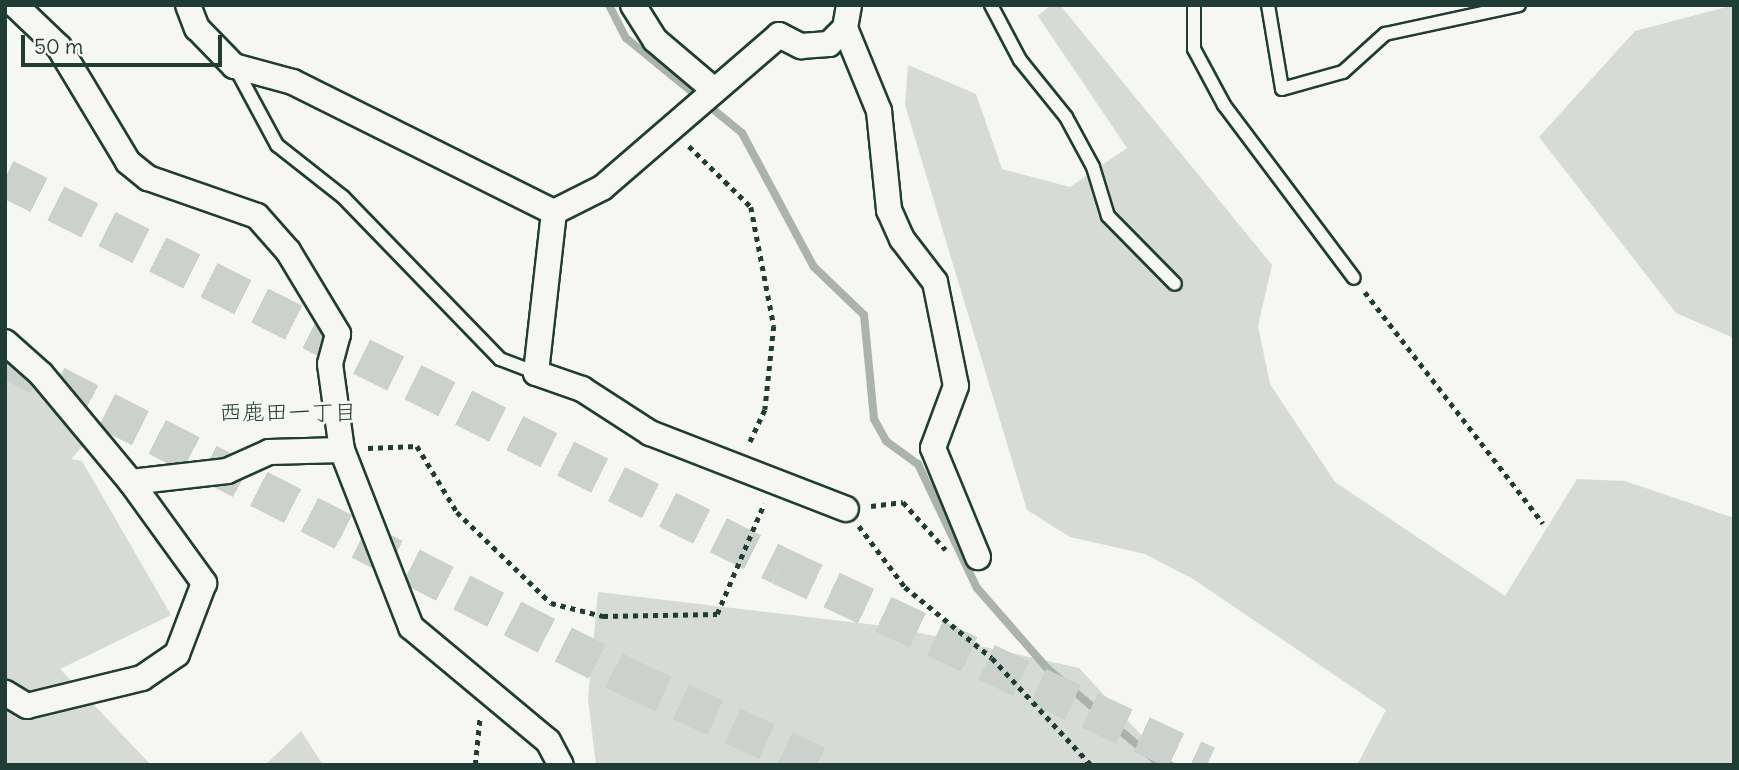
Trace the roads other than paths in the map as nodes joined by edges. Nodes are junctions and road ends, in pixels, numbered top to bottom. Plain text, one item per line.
1 (15, 5) edge
2 (188, 5) edge
3 (633, 5) edge
4 (991, 5) edge
5 (1194, 5) edge
6 (1268, 5) edge
7 (1519, 5) edge
8 (847, 16) edge
9 (234, 66) junction
10 (713, 89) junction
11 (554, 212) junction
12 (1354, 278) road end
13 (1175, 284) dead end
14 (5, 342) edge
15 (536, 373) junction
16 (342, 450) junction
17 (131, 482) junction
18 (846, 509) road end
19 (978, 557) road end
20 (5, 693) edge
21 (561, 765) edge

1 - 16 street
2 - 9 street
3 - 10 street
4 - 13 lane
5 - 12 lane
6 - 7 lane
8 - 10 street
8 - 19 street
9 - 11 street
9 - 15 lane
10 - 11 street
11 - 15 street
14 - 17 street
15 - 18 street
16 - 17 street
16 - 21 street
17 - 20 street

